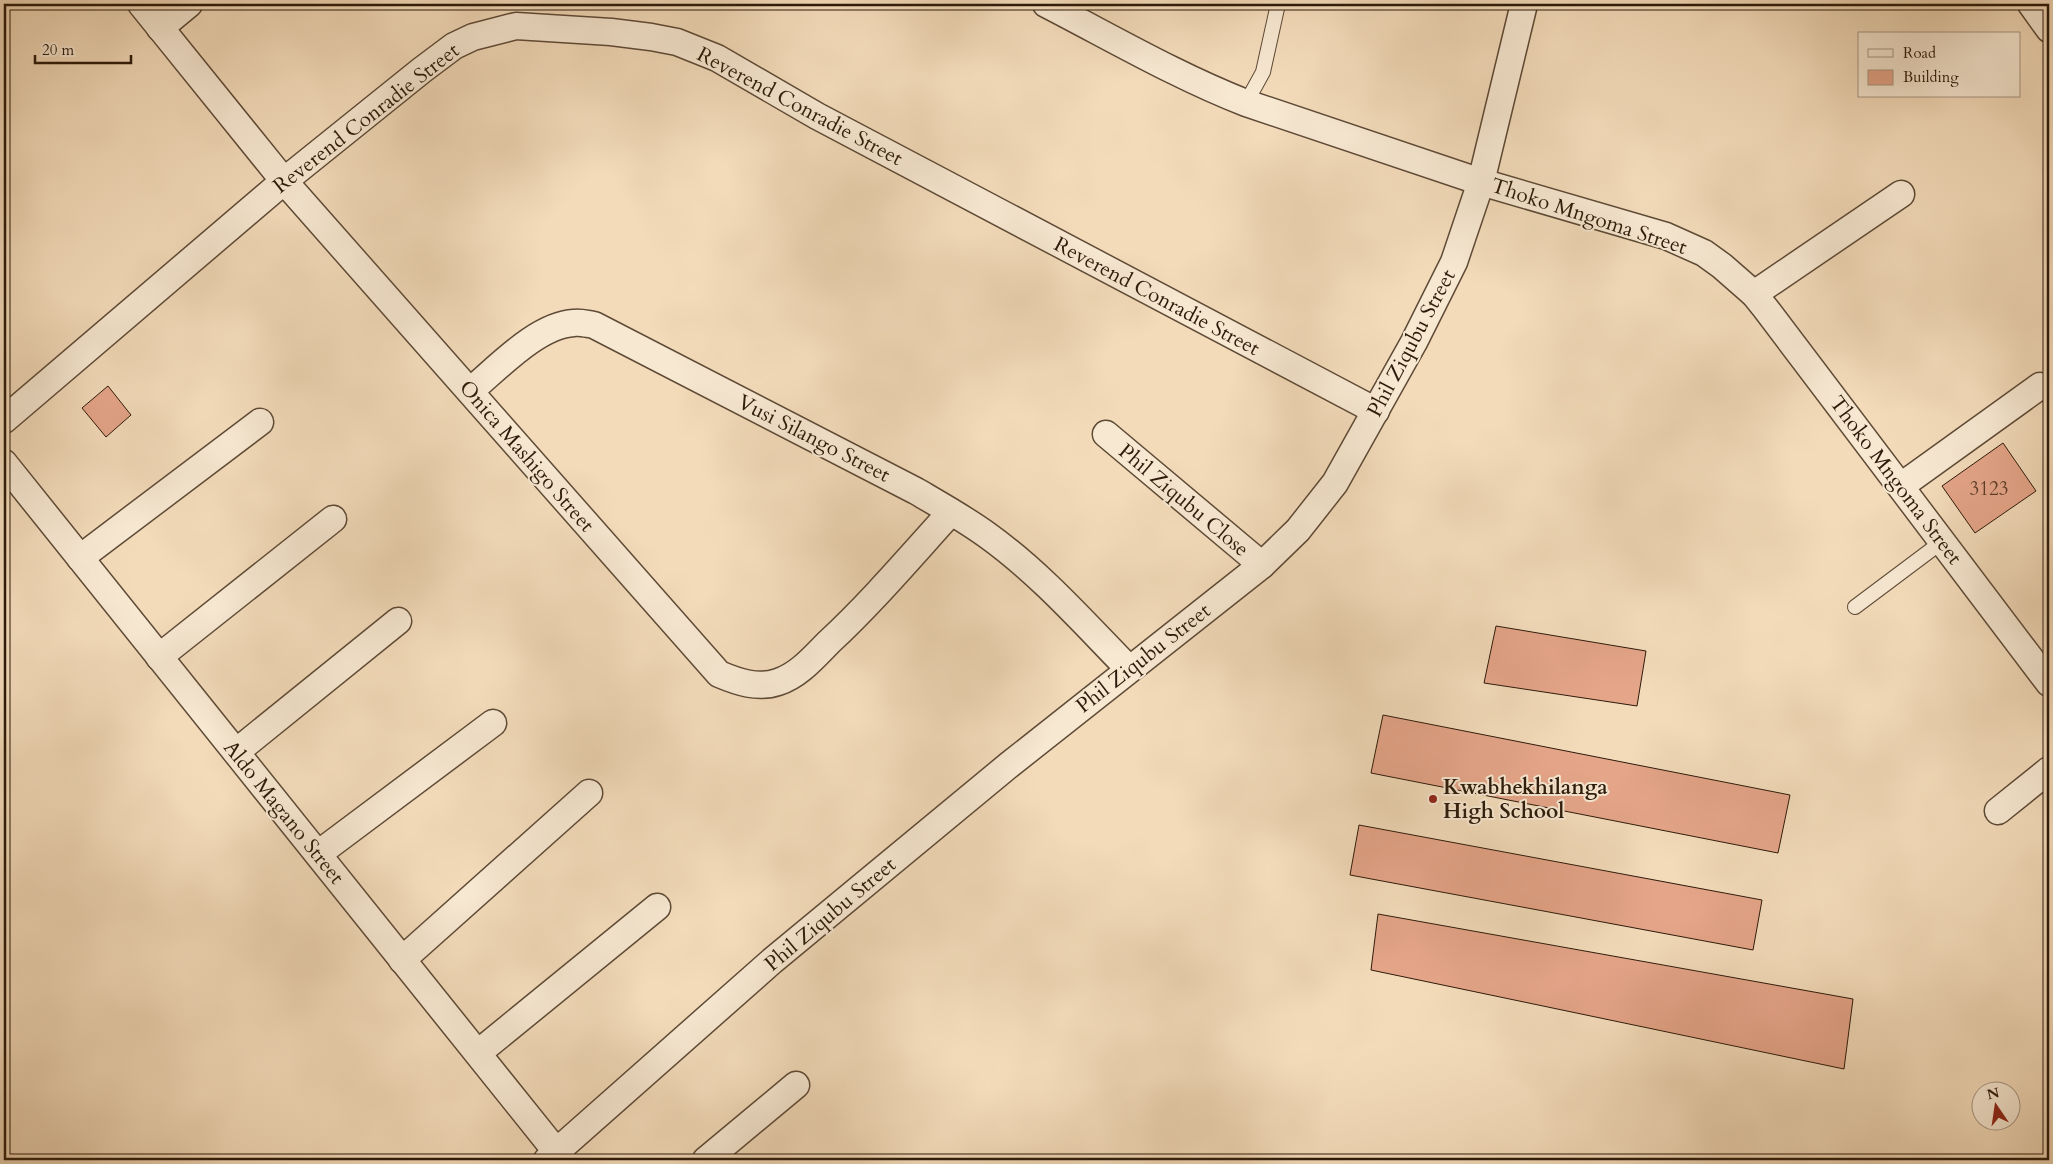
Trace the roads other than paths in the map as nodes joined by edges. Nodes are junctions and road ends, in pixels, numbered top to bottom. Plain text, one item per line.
1 (140, 4) edge
2 (189, 4) edge
3 (1046, 4) edge
4 (1278, 4) edge
5 (1524, 4) edge
6 (2031, 4) edge
7 (160, 28) junction
8 (2049, 29) edge
9 (1246, 103) junction
10 (284, 181) junction
11 (1481, 182) junction
12 (1901, 194) dead end
13 (1754, 294) junction
14 (2040, 386) dead end
15 (470, 391) junction
16 (1376, 411) junction
17 (4, 420) edge
18 (260, 422) dead end
19 (1106, 434) dead end
20 (4, 463) edge
21 (1901, 486) junction
22 (951, 512) junction
23 (333, 519) dead end
24 (1942, 541) junction
25 (80, 558) junction
26 (1262, 565) junction
27 (1855, 608) dead end
28 (398, 621) dead end
29 (159, 657) junction
30 (1128, 669) junction
31 (2047, 674) edge
32 (493, 723) dead end
33 (236, 752) junction
34 (2049, 770) edge
35 (589, 793) dead end
36 (1998, 811) dead end
37 (318, 854) junction
38 (658, 907) dead end
39 (402, 960) junction
40 (478, 1053) junction
41 (796, 1084) dead end
42 (556, 1158) edge
43 (706, 1160) edge

1 - 7 street, Onica Mashigo Street
2 - 7 street
3 - 9 street, Thoko Mngoma Street
4 - 9 lane
5 - 11 street, Phil Ziqubu Street
6 - 8 street
7 - 10 street, Onica Mashigo Street
9 - 11 street, Thoko Mngoma Street
10 - 15 street, Onica Mashigo Street
10 - 16 street, Reverend Conradie Street
10 - 17 street, Reverend Conradie Street
11 - 13 street, Thoko Mngoma Street
11 - 16 street, Phil Ziqubu Street
12 - 13 street
13 - 21 street, Thoko Mngoma Street
14 - 21 street
15 - 22 street, Vusi Silango Street
15 - 22 street, Onica Mashigo Street
16 - 26 street, Phil Ziqubu Street
18 - 25 street
19 - 26 street, Phil Ziqubu Close
20 - 25 street, Aldo Magano Street
21 - 24 street, Thoko Mngoma Street
22 - 30 street, Vusi Silango Street
23 - 29 street
24 - 27 lane
24 - 31 street, Thoko Mngoma Street
25 - 29 street, Aldo Magano Street
26 - 30 street, Phil Ziqubu Street
28 - 33 street
29 - 33 street, Aldo Magano Street
30 - 42 street, Phil Ziqubu Street
32 - 37 street
33 - 37 street, Aldo Magano Street
34 - 36 street
35 - 39 street
37 - 39 street, Aldo Magano Street
38 - 40 street
39 - 40 street, Aldo Magano Street
40 - 42 street, Aldo Magano Street
41 - 43 street

